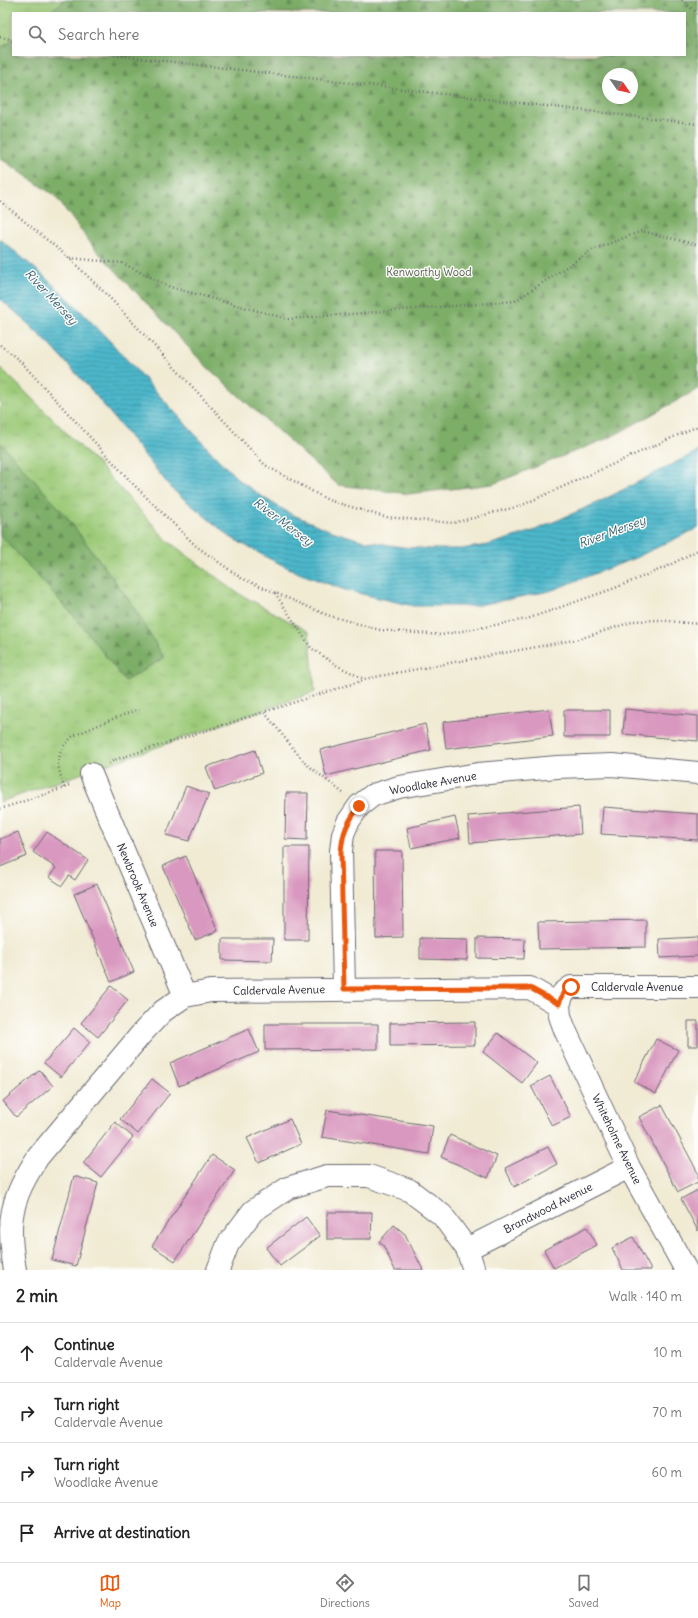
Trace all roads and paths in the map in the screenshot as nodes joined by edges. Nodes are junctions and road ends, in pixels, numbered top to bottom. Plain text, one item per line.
1 (682, 0) edge
2 (698, 14) edge
3 (0, 37) edge
4 (12, 40) edge
5 (122, 56) edge
6 (698, 124) edge
7 (0, 201) edge
8 (698, 245) edge
9 (69, 258) junction
10 (0, 345) edge
11 (698, 426) edge
12 (698, 550) edge
13 (275, 592) junction
14 (698, 624) edge
15 (364, 680) junction
16 (142, 708) dead end
17 (264, 712) junction
18 (698, 773) edge
19 (91, 774) junction
20 (64, 788) junction
21 (359, 806) junction
22 (0, 809) edge
23 (698, 987) edge
24 (344, 989) junction
25 (186, 996) junction
26 (559, 1004) junction
27 (629, 1167) junction
28 (8, 1195) edge
29 (467, 1249) junction
30 (15, 1270) edge
31 (218, 1270) edge
32 (474, 1270) edge
33 (686, 1270) edge

1 - 2 path
3 - 4 path
5 - 6 path
7 - 9 path
8 - 9 path
9 - 11 path
10 - 13 path
12 - 13 path
13 - 15 path
14 - 15 path
15 - 17 path
16 - 20 path
17 - 19 path
17 - 21 path
18 - 21 street, Woodlake Avenue
19 - 20 path
19 - 25 street, Newbrook Avenue
20 - 22 path
21 - 24 street, Woodlake Avenue
23 - 26 street, Caldervale Avenue
24 - 25 street, Caldervale Avenue
24 - 26 street, Caldervale Avenue
25 - 28 street, Caldervale Avenue
26 - 27 street, Whiteholme Avenue
27 - 29 street, Brandwood Avenue
27 - 33 street, Whiteholme Avenue
28 - 30 street, Caldervale Avenue
29 - 31 street
29 - 32 street

